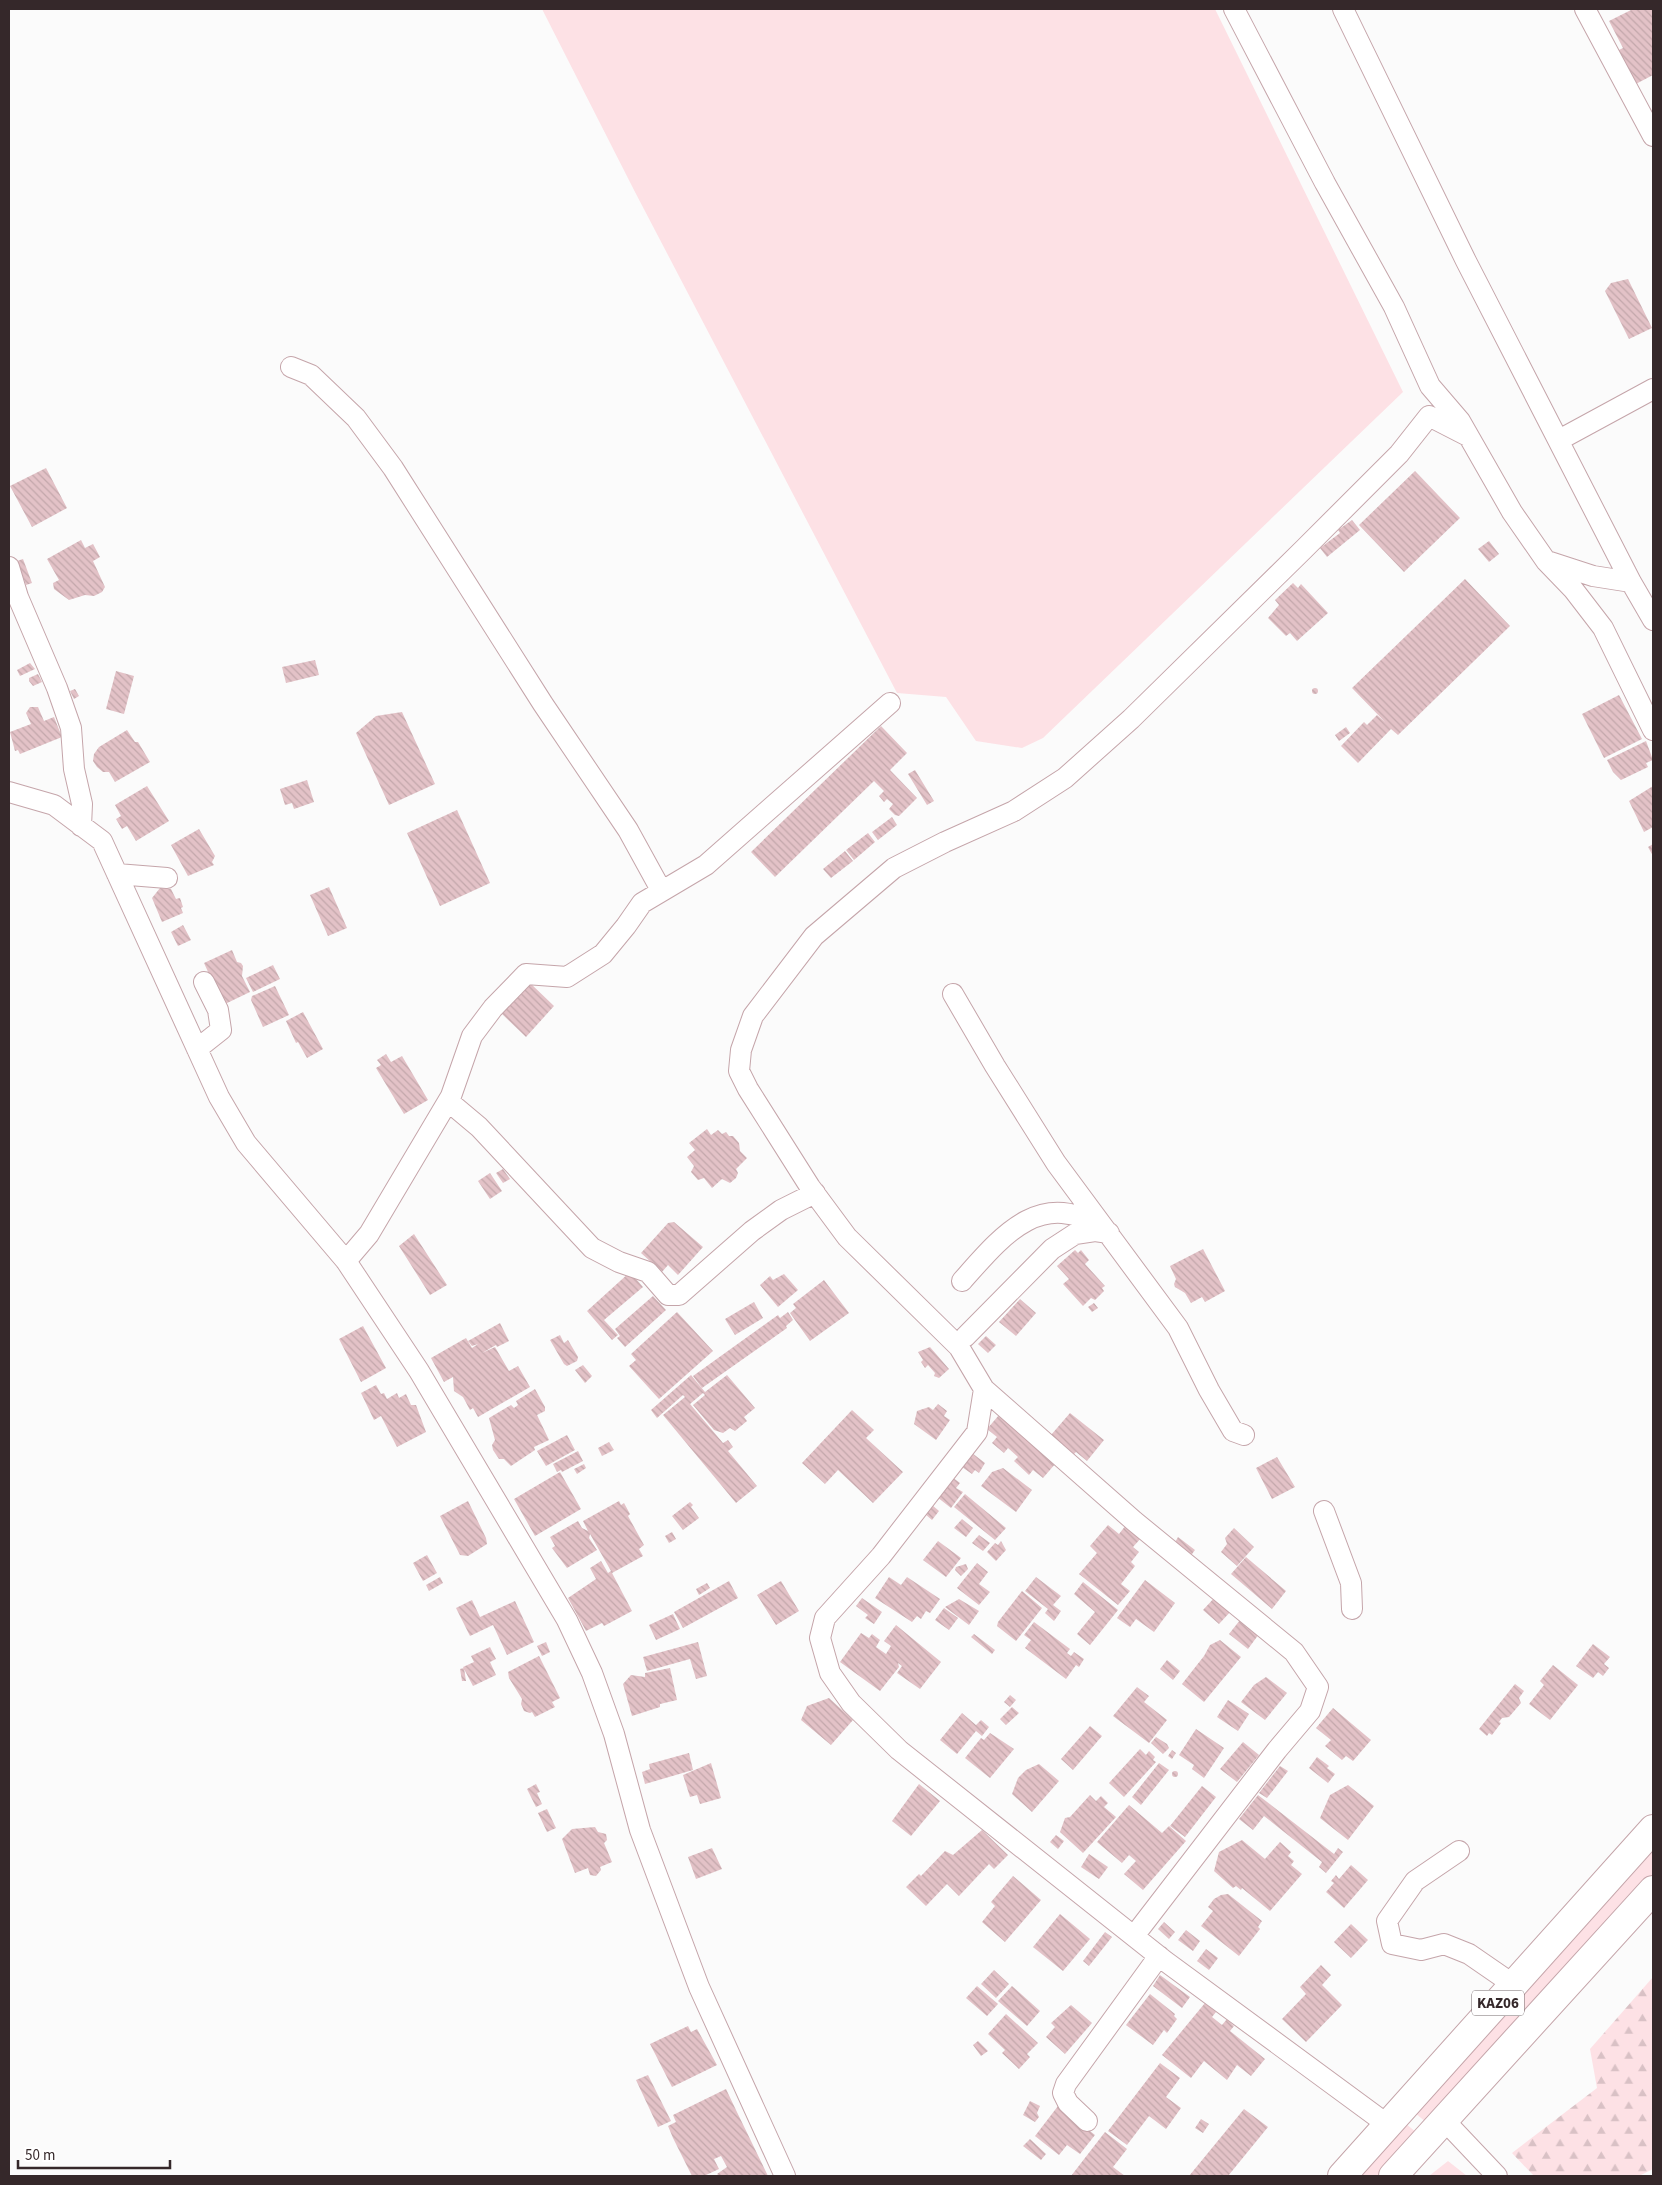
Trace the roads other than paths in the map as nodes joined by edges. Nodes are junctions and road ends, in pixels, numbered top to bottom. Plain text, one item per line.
1 (1234, 9) edge
2 (1343, 9) edge
3 (1585, 9) edge
4 (1653, 136) edge
5 (290, 367) dead end
6 (1653, 389) edge
7 (1468, 436) junction
8 (1559, 440) junction
9 (1546, 561) junction
10 (9, 567) edge
11 (1631, 582) junction
12 (1653, 620) edge
13 (890, 703) dead end
14 (1653, 730) edge
15 (9, 792) edge
16 (82, 826) junction
17 (117, 874) junction
18 (168, 878) dead end
19 (661, 890) junction
20 (204, 982) dead end
21 (953, 994) dead end
22 (197, 1048) junction
23 (448, 1101) junction
24 (814, 1193) junction
25 (1109, 1233) junction
26 (346, 1262) junction
27 (962, 1281) dead end
28 (965, 1337) dead end
29 (984, 1388) junction
30 (1244, 1435) dead end
31 (1324, 1511) dead end
32 (1352, 1609) dead end
33 (1653, 1829) edge
34 (1459, 1851) dead end
35 (1653, 1890) edge
36 (1134, 1936) junction
37 (1159, 1956) junction
38 (1514, 1985) junction
39 (1444, 2120) junction
40 (1087, 2121) dead end
41 (1388, 2124) junction
42 (785, 2176) edge
43 (1342, 2176) edge
44 (1393, 2176) edge
45 (1496, 2176) edge

1 - 7 street
2 - 8 street
3 - 4 street
5 - 19 street
6 - 8 street
7 - 9 street
7 - 24 street
8 - 11 street
9 - 11 street
9 - 14 street
10 - 16 street
11 - 12 street
13 - 19 street
15 - 16 street
16 - 17 street
17 - 18 street
17 - 22 street
19 - 23 street
20 - 22 street
21 - 25 street
22 - 26 street
23 - 24 street
23 - 26 street
24 - 29 street
25 - 27 street
25 - 28 street
25 - 30 street
26 - 42 street
29 - 36 street
29 - 36 street
31 - 32 street
33 - 38 highway, KАZ06
34 - 38 street
35 - 39 highway, KАZ06
36 - 37 street
37 - 40 street
37 - 41 street
38 - 41 highway, KАZ06
39 - 44 highway, KАZ06
39 - 45 street
41 - 43 highway, KАZ06

